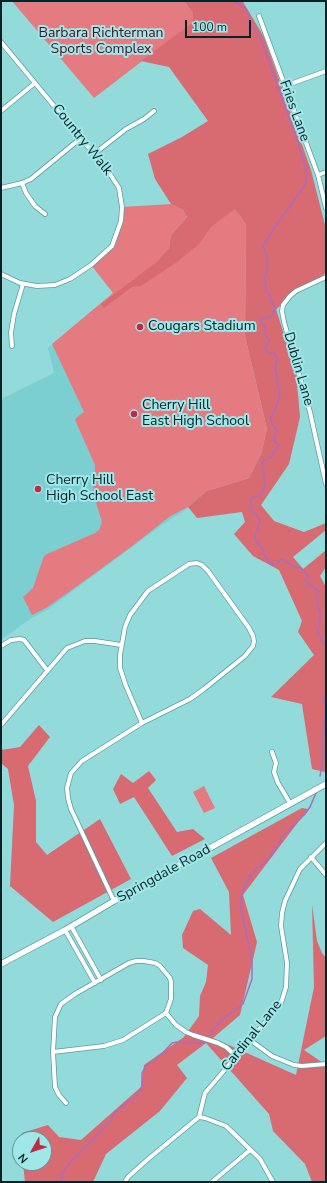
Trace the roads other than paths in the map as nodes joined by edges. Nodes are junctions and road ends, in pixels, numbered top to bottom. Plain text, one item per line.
1 (258, 16) dead end
2 (1, 42) edge
3 (326, 71) edge
4 (35, 83) junction
5 (286, 86) junction
6 (1, 110) edge
7 (154, 111) dead end
8 (81, 138) junction
9 (94, 154) junction
10 (326, 172) edge
11 (318, 175) junction
12 (22, 183) junction
13 (1, 188) edge
14 (326, 208) edge
15 (45, 214) dead end
16 (1, 274) edge
17 (326, 277) edge
18 (23, 284) junction
19 (12, 346) dead end
20 (326, 484) edge
21 (121, 645) junction
22 (1, 646) edge
23 (47, 670) junction
24 (142, 723) junction
25 (1, 725) edge
26 (272, 752) dead end
27 (326, 784) edge
28 (290, 803) junction
29 (326, 843) edge
30 (311, 857) junction
31 (326, 875) edge
32 (114, 901) junction
33 (72, 926) junction
34 (65, 930) junction
35 (1, 964) edge
36 (101, 980) junction
37 (95, 983) junction
38 (166, 1014) junction
39 (250, 1040) junction
40 (53, 1052) junction
41 (236, 1056) junction
42 (326, 1064) edge
43 (66, 1103) dead end
44 (199, 1117) junction
45 (250, 1150) junction
46 (125, 1182) edge
47 (212, 1182) edge
48 (272, 1182) edge

1 - 5 street, Fries Lane
2 - 4 street, Country Walk
3 - 5 street
4 - 6 street
4 - 8 street, Country Walk
5 - 11 street, Fries Lane
7 - 9 street
8 - 9 street, Country Walk
8 - 12 street
9 - 18 street, Country Walk
10 - 11 street
11 - 14 street, Fries Lane
12 - 13 street
12 - 15 street
16 - 18 street, Country Walk
17 - 20 street, Dublin Lane
18 - 19 street
21 - 23 street
21 - 24 street
21 - 24 street
22 - 23 street
23 - 25 street
24 - 32 street
26 - 28 street
27 - 28 main road, Springdale Road
28 - 32 main road, Springdale Road
29 - 30 street, Cardinal Lane
30 - 31 street
30 - 39 street, Cardinal Lane
32 - 33 main road, Springdale Road
33 - 34 main road, Springdale Road
33 - 36 street
34 - 35 main road, Springdale Road
34 - 37 street
36 - 37 street
36 - 38 street
37 - 40 street
38 - 40 street
38 - 41 street
39 - 41 street, Cardinal Lane
39 - 42 street
40 - 43 street
41 - 44 street, Cardinal Lane
44 - 45 street
44 - 46 street
45 - 47 street
45 - 48 street

